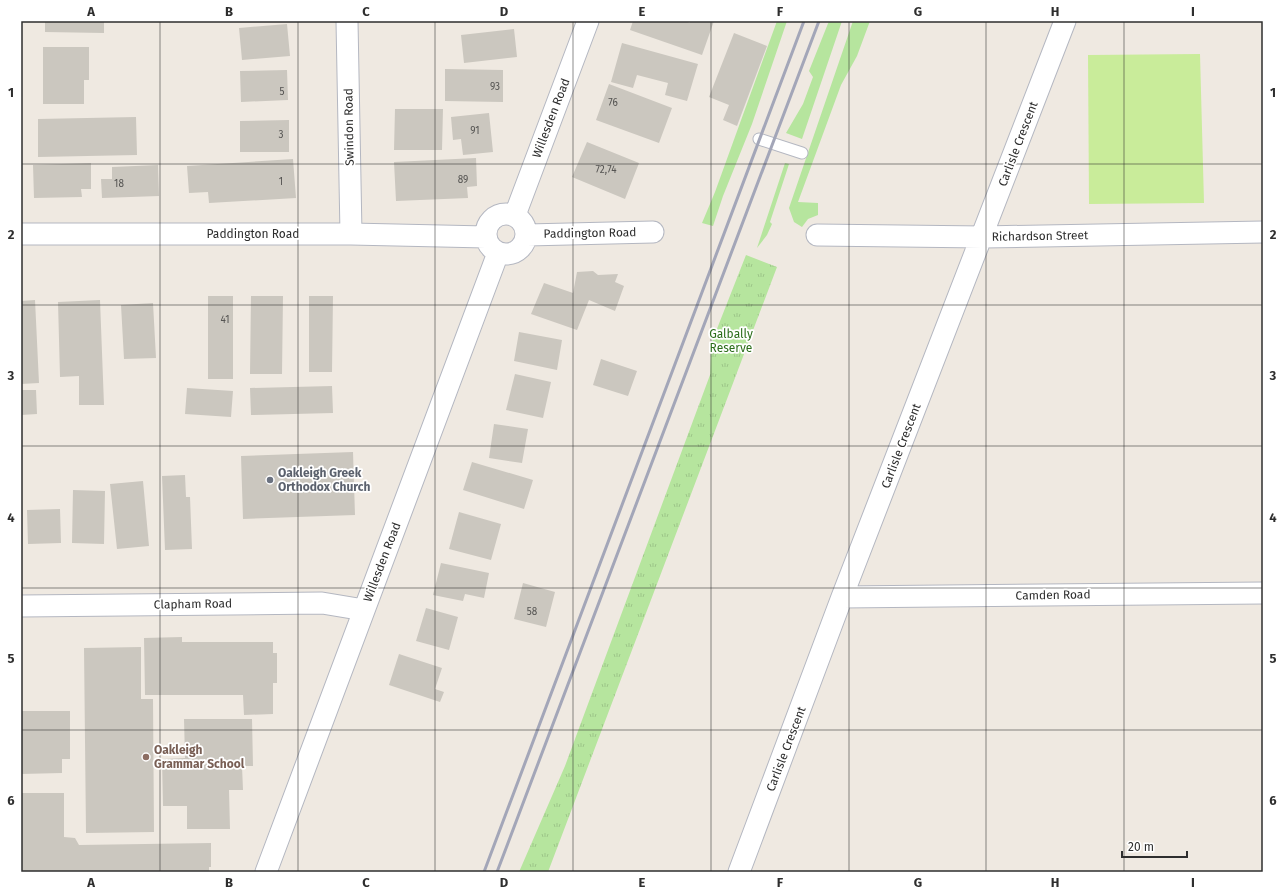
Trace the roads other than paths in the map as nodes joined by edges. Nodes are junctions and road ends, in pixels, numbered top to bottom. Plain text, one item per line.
1 (347, 21) edge
2 (588, 21) edge
3 (1065, 21) edge
4 (759, 139) dead end
5 (802, 153) dead end
6 (515, 215) junction
7 (653, 232) dead end
8 (1263, 232) edge
9 (21, 234) edge
10 (351, 234) junction
11 (527, 235) junction
12 (817, 235) dead end
13 (486, 237) junction
14 (983, 237) junction
15 (498, 253) junction
16 (1263, 593) edge
17 (842, 598) junction
18 (21, 606) edge
19 (364, 610) junction
20 (266, 872) edge
21 (739, 872) edge

1 - 10 street, Swindon Road
2 - 6 street, Willesden Road
3 - 14 street, Carlisle Crescent
4 - 5 lane
6 - 11 street
6 - 13 street
7 - 11 street, Paddington Road
8 - 14 street, Richardson Street
9 - 10 street, Paddington Road
10 - 13 street, Paddington Road
11 - 15 street
12 - 14 street, Richardson Street
13 - 15 street
14 - 17 street, Carlisle Crescent
15 - 19 street, Willesden Road
16 - 17 street, Camden Road
17 - 21 street, Carlisle Crescent
18 - 19 street, Clapham Road
19 - 20 street, Willesden Road

